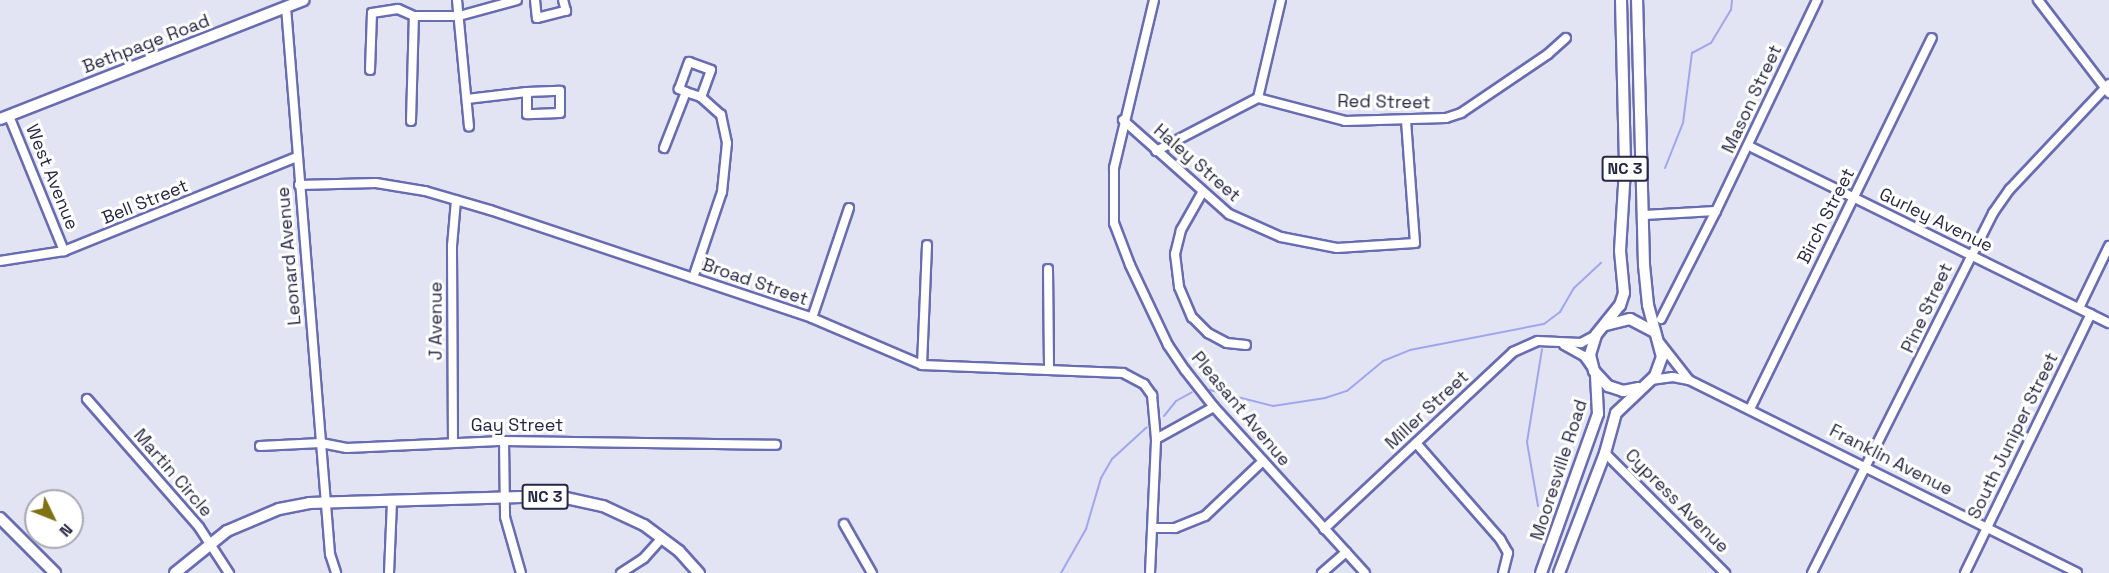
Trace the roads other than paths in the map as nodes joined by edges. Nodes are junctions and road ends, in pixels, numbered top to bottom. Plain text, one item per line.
1 (304, 0) edge
2 (450, 0) edge
3 (457, 0) edge
4 (517, 0) edge
5 (535, 0) edge
6 (563, 0) edge
7 (1154, 0) edge
8 (1281, 0) edge
9 (1621, 0) edge
10 (1637, 0) edge
11 (1817, 0) edge
12 (2038, 0) edge
13 (286, 7) junction
14 (414, 16) junction
15 (459, 16) junction
16 (1566, 38) dead end
17 (1932, 38) dead end
18 (370, 70) dead end
19 (2107, 88) edge
20 (527, 92) junction
21 (686, 92) junction
22 (701, 97) junction
23 (1258, 98) junction
24 (467, 99) junction
25 (5, 118) edge
26 (1123, 120) junction
27 (411, 121) dead end
28 (1406, 121) junction
29 (469, 126) dead end
30 (1749, 146) junction
31 (664, 148) dead end
32 (1156, 150) junction
33 (297, 157) junction
34 (299, 184) junction
35 (1202, 193) junction
36 (1855, 198) junction
37 (456, 200) junction
38 (849, 208) dead end
39 (1716, 212) junction
40 (1644, 214) junction
41 (927, 245) dead end
42 (2109, 246) edge
43 (64, 251) junction
44 (1970, 256) junction
45 (0, 261) edge
46 (1048, 269) dead end
47 (693, 278) junction
48 (2079, 308) junction
49 (2091, 314) junction
50 (812, 318) junction
51 (1661, 319) dead end
52 (2109, 323) edge
53 (1598, 332) junction
54 (1658, 340) junction
55 (1246, 345) dead end
56 (1564, 345) junction
57 (922, 365) junction
58 (1049, 369) junction
59 (1594, 371) junction
60 (1651, 380) junction
61 (1689, 380) junction
62 (1639, 388) junction
63 (87, 399) dead end
64 (1214, 407) junction
65 (1750, 409) junction
66 (1156, 439) junction
67 (504, 441) junction
68 (453, 442) junction
69 (321, 443) junction
70 (1416, 443) junction
71 (776, 445) dead end
72 (260, 446) dead end
73 (1605, 453) junction
74 (1263, 461) junction
75 (1867, 466) junction
76 (504, 498) junction
77 (392, 500) junction
78 (326, 502) junction
79 (0, 518) edge
80 (844, 524) dead end
81 (1987, 527) junction
82 (1152, 528) junction
83 (1324, 529) junction
84 (662, 538) junction
85 (209, 544) junction
86 (1346, 552) junction
87 (55, 573) edge
88 (175, 573) edge
89 (229, 573) edge
90 (336, 573) edge
91 (389, 573) edge
92 (521, 573) edge
93 (621, 573) edge
94 (699, 573) edge
95 (872, 573) edge
96 (1150, 573) edge
97 (1322, 573) edge
98 (1365, 573) edge
99 (1503, 573) edge
100 (1541, 573) edge
101 (1559, 573) edge
102 (1725, 573) edge
103 (1812, 573) edge
104 (1965, 573) edge
105 (2077, 573) edge

1 - 13 main road, Bethpage Road
2 - 15 street
3 - 15 street
4 - 15 street
5 - 6 street
7 - 26 street, Pleasant Avenue
8 - 23 street
9 - 53 main road, Mooresville Road / NC 3
10 - 40 main road, NC 3
11 - 30 street, Mason Street
12 - 19 street
13 - 25 main road, Bethpage Road
13 - 33 street, Leonard Avenue
14 - 15 street
14 - 18 street
14 - 27 street
15 - 24 street
16 - 28 street, Red Street
17 - 36 street, Birch Street
19 - 44 street, Pine Street
20 - 20 street
20 - 24 street
21 - 22 street
21 - 22 street
21 - 31 street
22 - 47 street
23 - 28 street, Red Street
23 - 32 street
24 - 29 street
25 - 43 street, West Avenue
26 - 32 street, Haley Street
26 - 64 street, Pleasant Avenue
28 - 35 street, Haley Street
30 - 36 street, Gurley Avenue
30 - 39 street, Mason Street
32 - 35 street, Haley Street
33 - 34 street, Leonard Avenue
33 - 43 street, Bell Street
34 - 37 street, Broad Street
34 - 69 street, Leonard Avenue
35 - 55 street
36 - 44 street, Gurley Avenue
36 - 65 street, Birch Street
37 - 47 street, Broad Street
37 - 68 street, J Avenue
38 - 50 street
39 - 40 street
39 - 51 street, Mason Street
40 - 54 main road, NC 3
41 - 57 street
42 - 48 street
43 - 45 street, Bell Street
44 - 48 street, Gurley Avenue
44 - 75 street, Pine Street
46 - 58 street
47 - 50 street, Broad Street
48 - 49 street, Gurley Avenue
49 - 52 street, Gurley Avenue
49 - 81 street, South Juniper Street
50 - 57 street, Broad Street
53 - 54 main road
53 - 56 street, Miller Street
53 - 59 main road, Mooresville Road
54 - 60 main road
54 - 61 street, Franklin Avenue
56 - 59 street, Miller Street
56 - 70 street, Miller Street
57 - 58 street, Broad Street
58 - 66 street, Broad Street
59 - 62 main road, Mooresville Road
59 - 100 main road, Mooresville Road
60 - 61 street, Franklin Avenue
60 - 62 main road, Mooresville Road
61 - 65 street, Franklin Avenue
62 - 73 main road, Mooresville Road
63 - 85 street, Martin Circle
64 - 66 street
64 - 74 street, Pleasant Avenue
65 - 75 street, Franklin Avenue
66 - 82 street, Broad Street
67 - 68 street, Gay Street
67 - 71 street, Gay Street
67 - 76 street
68 - 69 street, Gay Street
69 - 72 street, Gay Street
69 - 78 street, Leonard Avenue
70 - 83 street, Miller Street
70 - 99 street
73 - 101 main road, Mooresville Road
73 - 102 street, Cypress Avenue
74 - 82 street
74 - 83 street, Pleasant Avenue
75 - 81 street, Franklin Avenue
75 - 103 street, Pine Street
76 - 77 main road, NC 3
76 - 84 main road, NC 3
76 - 92 street
77 - 78 main road, NC 3
77 - 91 street
78 - 85 main road, NC 3
78 - 90 street
79 - 87 main road
80 - 95 street
81 - 104 street, South Juniper Street
81 - 105 street, Franklin Avenue
82 - 96 street, Broad Street
83 - 86 street, Pleasant Avenue
84 - 93 street
84 - 94 main road, NC 3
85 - 88 main road, NC 3
85 - 89 street, Martin Circle
86 - 97 street
86 - 98 street, Pleasant Avenue

